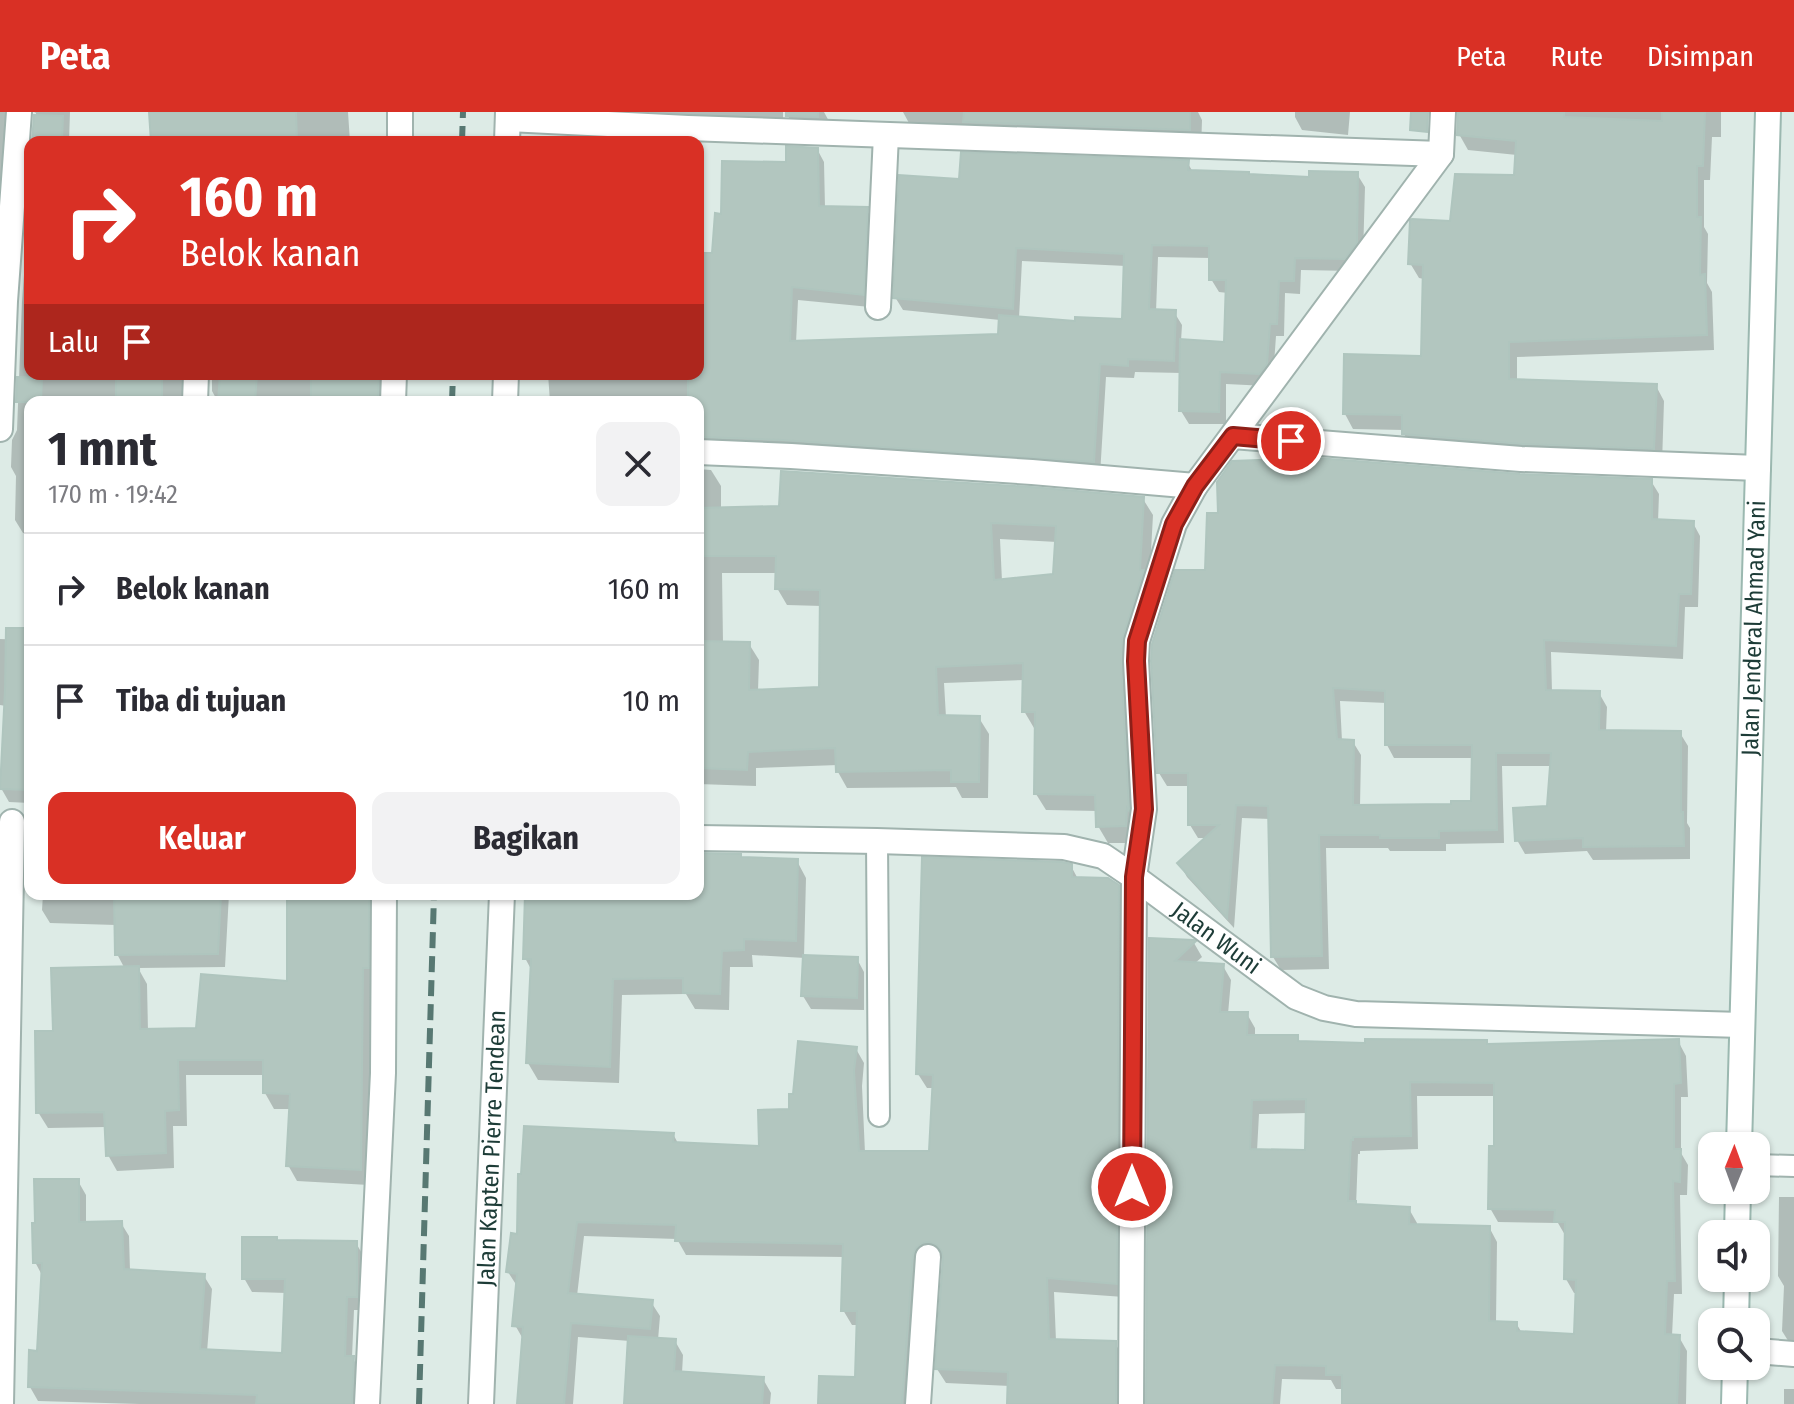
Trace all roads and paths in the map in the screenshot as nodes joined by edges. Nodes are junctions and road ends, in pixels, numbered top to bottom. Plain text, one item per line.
1 (19, 112) edge
2 (400, 112) edge
3 (1443, 112) edge
4 (1768, 112) edge
5 (508, 124) edge
6 (688, 135) edge
7 (886, 135) junction
8 (400, 136) edge
9 (1441, 154) junction
10 (878, 307) dead end
11 (2, 353) edge
12 (0, 429) edge
13 (1233, 436) junction
14 (704, 452) edge
15 (1758, 468) junction
16 (1195, 486) junction
17 (14, 822) edge
18 (704, 838) edge
19 (877, 841) junction
20 (1134, 877) junction
21 (384, 900) edge
22 (502, 900) edge
23 (1742, 1025) junction
24 (879, 1116) dead end
25 (1739, 1132) edge
26 (1770, 1165) edge
27 (1794, 1166) edge
28 (2, 1240) edge
29 (928, 1257) dead end
30 (1770, 1352) edge
31 (1794, 1354) edge
32 (1735, 1380) edge
33 (1, 1404) edge
34 (367, 1404) edge
35 (481, 1404) edge
36 (918, 1404) edge
37 (1131, 1404) edge
38 (1734, 1404) edge

1 - 11 street
2 - 8 street
3 - 9 street
4 - 15 street, Jalan Jenderal Ahmad Yani
5 - 6 street
6 - 7 street
7 - 9 street
7 - 10 street
9 - 13 street
11 - 12 street
13 - 15 street
13 - 16 street
14 - 16 street
15 - 23 street, Jalan Jenderal Ahmad Yani
16 - 20 street
17 - 28 street
18 - 19 street, Jalan Wuni
19 - 20 street, Jalan Wuni
19 - 24 lane
20 - 23 street, Jalan Wuni
20 - 37 street
21 - 34 street
22 - 35 street, Jalan Kapten Pierre Tendean
23 - 25 street, Jalan Jenderal Ahmad Yani
26 - 27 lane
28 - 33 street
29 - 36 street
30 - 31 street
32 - 38 street

